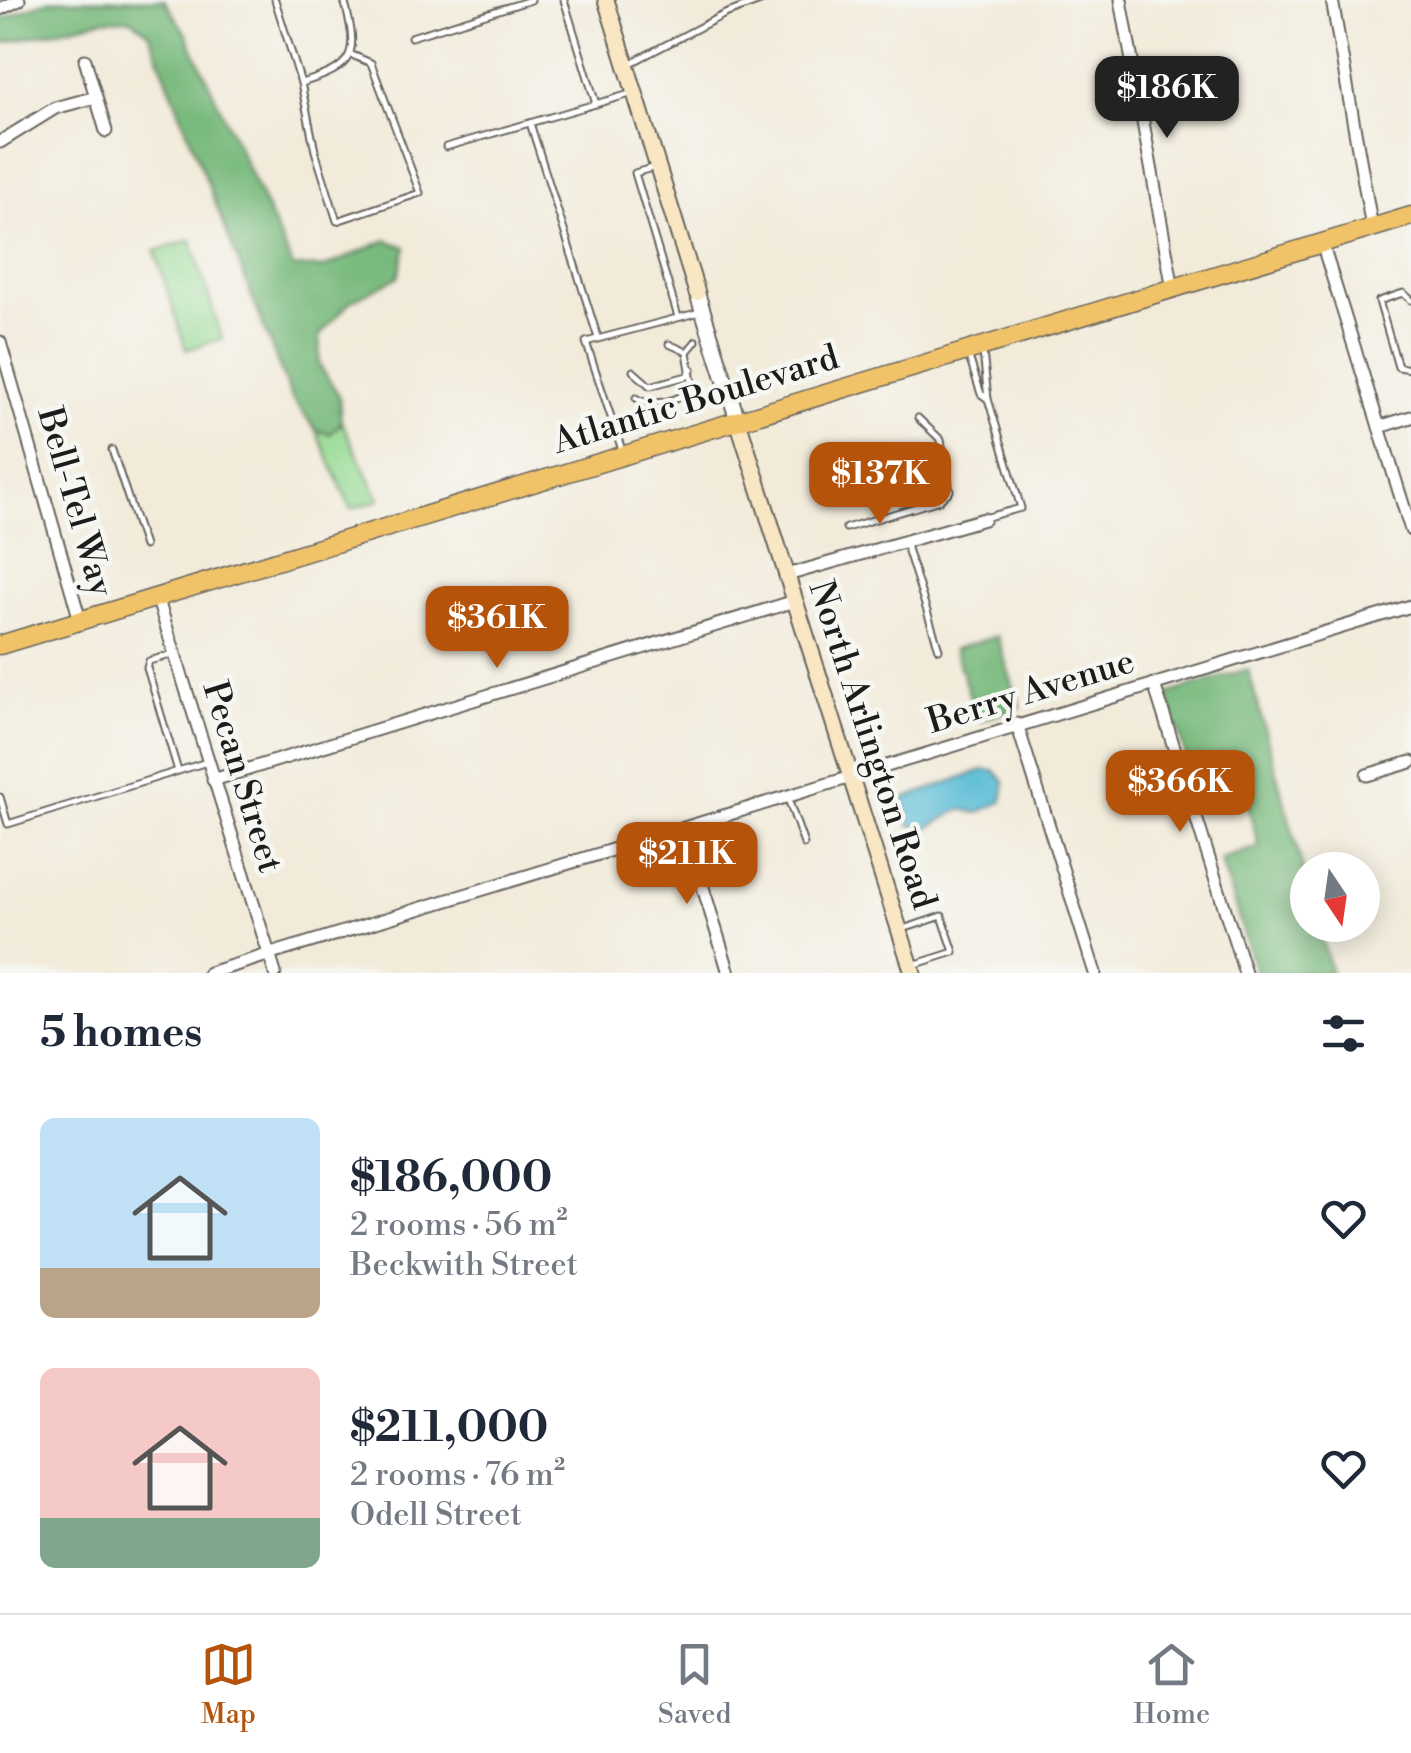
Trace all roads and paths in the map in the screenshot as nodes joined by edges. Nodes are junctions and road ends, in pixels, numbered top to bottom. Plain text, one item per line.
1 (19, 0) edge
2 (275, 0) edge
3 (344, 0) edge
4 (530, 0) edge
5 (564, 0) edge
6 (606, 0) edge
7 (763, 0) edge
8 (1121, 0) edge
9 (1332, 0) edge
10 (0, 10) edge
11 (411, 38) dead end
12 (352, 55) junction
13 (85, 60) dead end
14 (627, 66) junction
15 (301, 83) junction
16 (635, 92) junction
17 (96, 97) junction
18 (596, 104) junction
19 (530, 123) junction
20 (106, 131) dead end
21 (0, 142) edge
22 (446, 148) dead end
23 (658, 166) junction
24 (1411, 216) edge
25 (1372, 228) junction
26 (1322, 242) junction
27 (1172, 288) junction
28 (697, 293) joint
29 (1411, 300) edge
30 (703, 311) junction
31 (678, 317) junction
32 (598, 338) junction
33 (696, 341) dead end
34 (0, 342) edge
35 (669, 344) dead end
36 (974, 349) junction
37 (687, 352) junction
38 (692, 369) junction
39 (1411, 370) edge
40 (633, 371) dead end
41 (636, 398) dead end
42 (988, 399) junction
43 (1411, 417) edge
44 (918, 418) dead end
45 (738, 421) junction
46 (1379, 427) junction
47 (112, 450) dead end
48 (624, 456) junction
49 (984, 518) joint
50 (846, 528) dead end
51 (1411, 530) edge
52 (904, 541) junction
53 (144, 546) dead end
54 (786, 575) junction
55 (157, 597) junction
56 (795, 601) junction
57 (1411, 606) edge
58 (80, 620) junction
59 (0, 645) edge
60 (939, 649) dead end
61 (174, 654) junction
62 (1154, 684) junction
63 (1018, 724) junction
64 (208, 762) junction
65 (1411, 762) edge
66 (178, 771) junction
67 (1367, 774) dead end
68 (851, 776) junction
69 (213, 780) junction
70 (787, 796) junction
71 (0, 797) edge
72 (684, 828) junction
73 (804, 844) dead end
74 (899, 930) junction
75 (269, 955) junction
76 (912, 969) edge
77 (209, 973) edge
78 (274, 973) edge
79 (729, 973) edge
80 (1095, 973) edge
81 (1246, 973) edge

1 - 10 street
2 - 15 lane
3 - 12 lane
4 - 11 lane
5 - 18 lane
6 - 14 main road
7 - 14 lane
8 - 27 street
9 - 25 street
12 - 15 lane
12 - 15 lane
13 - 17 street
14 - 16 main road
16 - 18 lane
16 - 23 main road
17 - 20 street
17 - 21 street
18 - 19 lane
19 - 22 lane
19 - 32 lane
23 - 28 main road
23 - 31 lane
24 - 25 main road, Atlantic Boulevard
25 - 26 main road, Atlantic Boulevard
26 - 27 main road, Atlantic Boulevard
26 - 46 street
27 - 36 main road, Atlantic Boulevard
28 - 30 street
29 - 39 lane
30 - 31 lane
30 - 45 street
31 - 32 lane
32 - 48 lane
33 - 37 lane
34 - 58 street, Bell-Tel Way
35 - 37 lane
36 - 42 lane
36 - 42 lane
36 - 45 main road, Atlantic Boulevard
37 - 38 lane
38 - 40 lane
38 - 41 lane
42 - 49 lane
43 - 46 street
44 - 50 lane
45 - 48 main road, Atlantic Boulevard
45 - 54 main road, North Arlington Road
46 - 51 street
47 - 53 lane
48 - 55 main road, Atlantic Boulevard
49 - 52 street
52 - 54 street
52 - 60 lane
54 - 56 main road, North Arlington Road
55 - 58 main road, Atlantic Boulevard
55 - 61 street, Pecan Street
56 - 68 main road, North Arlington Road
56 - 69 street
57 - 62 street, Berry Avenue
58 - 59 main road, Atlantic Boulevard
61 - 64 street, Pecan Street
61 - 66 lane
62 - 63 street, Berry Avenue
62 - 81 street
63 - 68 street, Berry Avenue
63 - 80 street
64 - 66 lane
64 - 69 street, Pecan Street
65 - 67 street
66 - 71 lane
68 - 70 street, Berry Avenue
68 - 74 main road, North Arlington Road
69 - 75 street, Pecan Street
70 - 72 street, Berry Avenue
70 - 73 lane
72 - 75 street, Berry Avenue
72 - 79 street
74 - 76 main road, North Arlington Road
74 - 76 lane
75 - 77 street, Berry Avenue
75 - 78 street, Pecan Street

